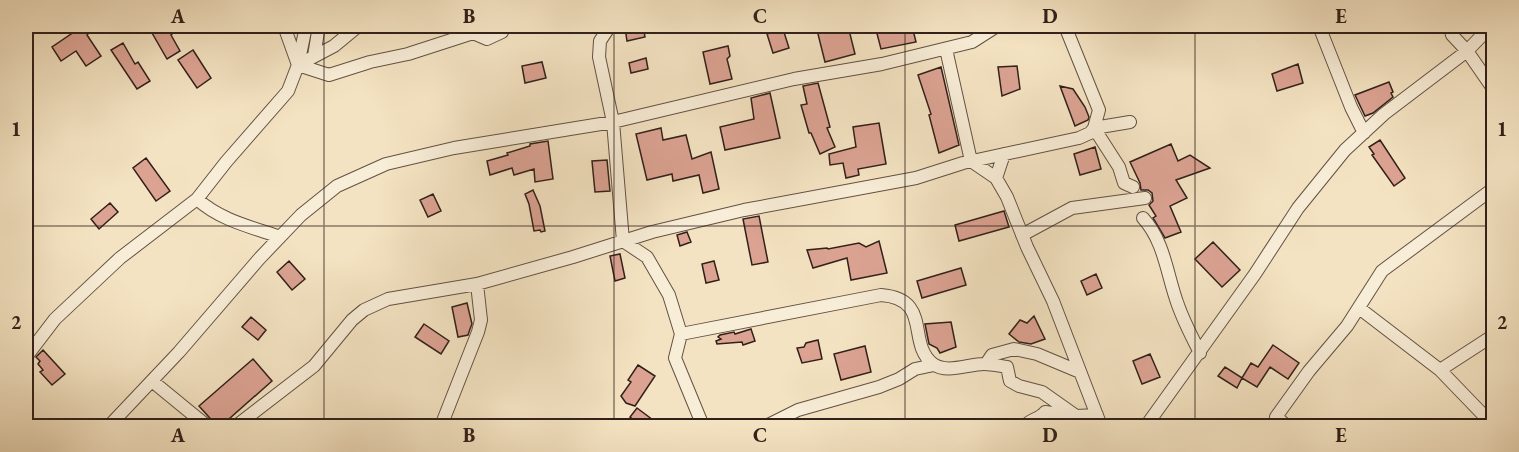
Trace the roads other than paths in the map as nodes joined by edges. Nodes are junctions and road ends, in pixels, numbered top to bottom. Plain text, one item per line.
1 (284, 26) edge
2 (306, 26) edge
3 (319, 26) edge
4 (361, 26) edge
5 (609, 26) edge
6 (997, 26) edge
7 (1065, 26) edge
8 (1319, 26) edge
9 (1450, 26) edge
10 (1491, 26) edge
11 (472, 29) edge
12 (502, 32) dead end
13 (946, 49) junction
14 (1467, 51) junction
15 (314, 57) junction
16 (298, 65) junction
17 (1494, 90) edge
18 (1130, 122) dead end
19 (613, 123) junction
20 (1094, 128) junction
21 (1364, 133) junction
22 (1004, 154) junction
23 (971, 161) junction
24 (996, 178) junction
25 (1133, 187) dead end
26 (1494, 188) edge
27 (1145, 198) dead end
28 (197, 200) junction
29 (1143, 218) dead end
30 (1022, 235) junction
31 (280, 237) junction
32 (623, 241) junction
33 (477, 284) junction
34 (1359, 308) junction
35 (681, 334) junction
36 (1494, 335) edge
37 (1200, 353) junction
38 (26, 357) edge
39 (986, 364) junction
40 (934, 365) junction
41 (1440, 370) junction
42 (1080, 372) junction
43 (152, 381) junction
44 (1076, 416) junction
45 (1099, 421) edge
46 (1273, 422) edge
47 (109, 426) edge
48 (207, 426) edge
49 (236, 426) edge
50 (441, 426) edge
51 (703, 426) edge
52 (766, 426) edge
53 (1026, 426) edge
54 (1146, 426) edge
55 (1287, 426) edge
56 (1494, 426) edge

1 - 16 street
2 - 16 street
3 - 15 street
4 - 15 street
5 - 19 street
6 - 13 street
7 - 20 street
8 - 21 street
9 - 14 street
10 - 14 street
11 - 12 street
11 - 16 street
13 - 19 street
13 - 23 street
14 - 17 street
14 - 21 street
15 - 16 street
16 - 28 street
18 - 20 street
19 - 31 street
19 - 32 street
20 - 22 street
20 - 25 street
21 - 37 street
22 - 23 street
22 - 24 street
23 - 24 street
23 - 32 street
24 - 30 street
26 - 34 street
27 - 30 street
28 - 31 street
28 - 38 street
29 - 37 street
30 - 42 street
31 - 43 street
32 - 33 street
32 - 35 street
33 - 49 street
33 - 50 street
34 - 41 street
34 - 46 street
35 - 40 street
35 - 51 street
36 - 41 street
37 - 54 street
39 - 40 street
39 - 42 street
39 - 44 street
40 - 52 street
41 - 56 street
42 - 45 street
43 - 47 street
43 - 48 street
44 - 45 street
44 - 53 street
46 - 55 street

